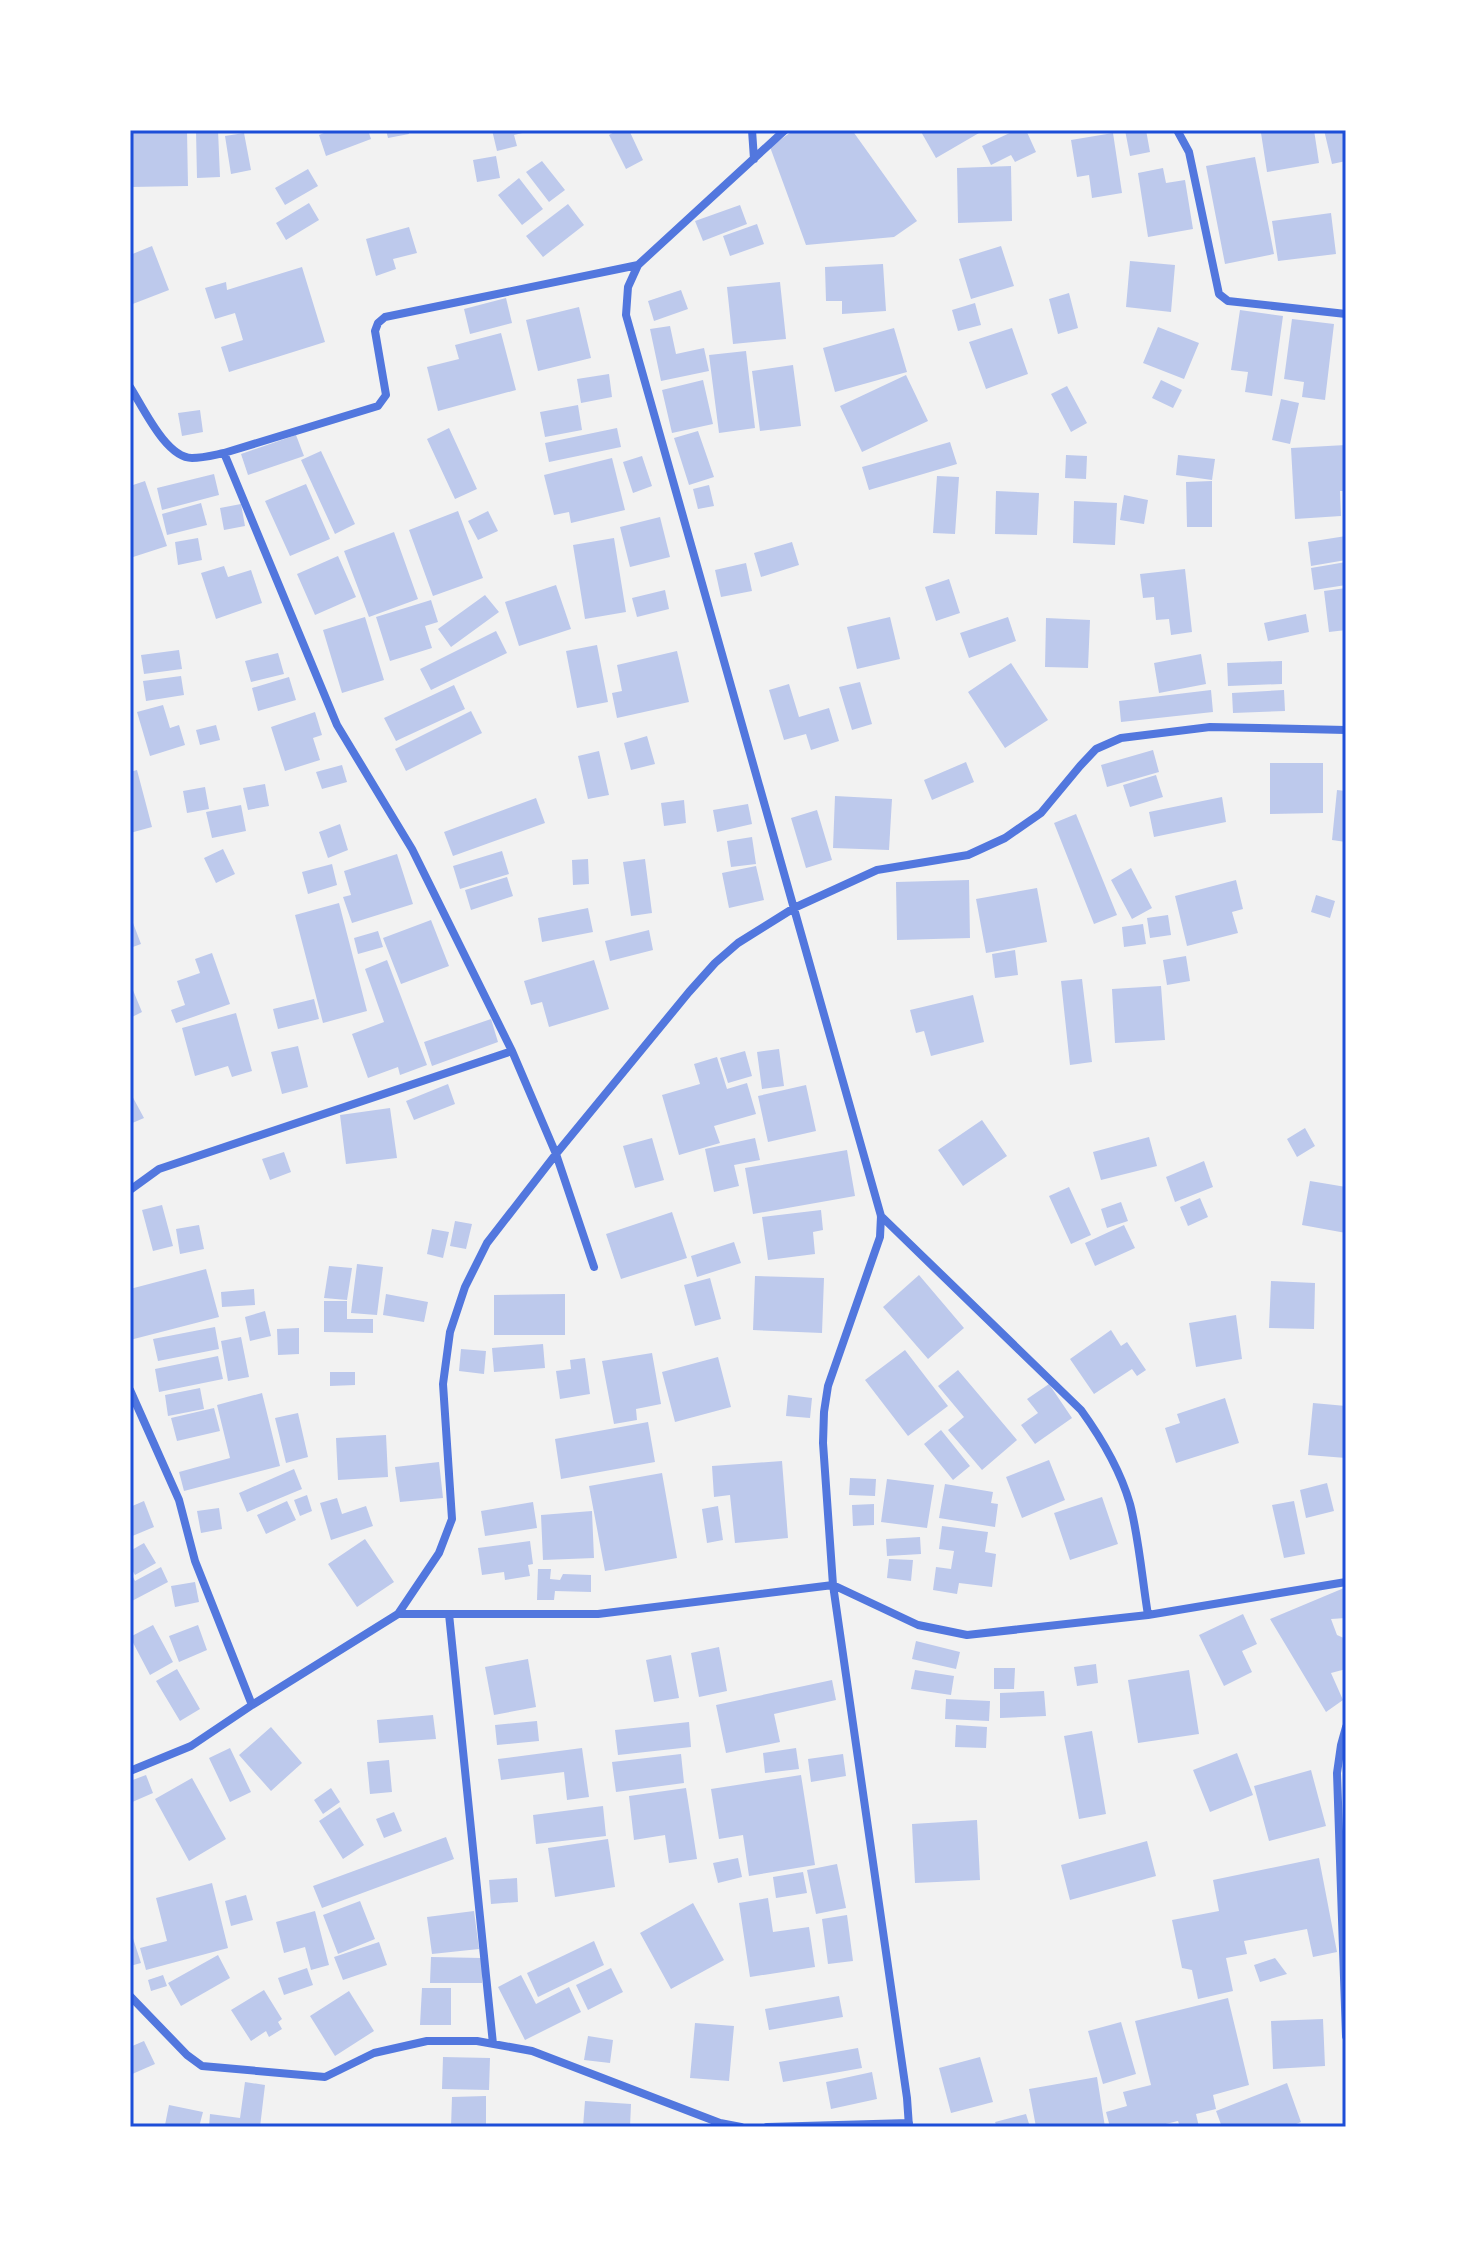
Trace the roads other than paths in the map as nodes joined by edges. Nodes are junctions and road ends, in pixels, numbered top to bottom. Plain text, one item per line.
1 (752, 130) edge
2 (785, 130) edge
3 (1177, 130) edge
4 (754, 159) junction
5 (638, 265) junction
6 (1346, 314) edge
7 (130, 387) edge
8 (224, 453) junction
9 (1346, 730) edge
10 (794, 908) junction
11 (512, 1051) junction
12 (556, 1154) junction
13 (130, 1190) edge
14 (881, 1216) junction
15 (594, 1267) dead end
16 (130, 1390) edge
17 (1346, 1582) edge
18 (833, 1585) junction
19 (398, 1614) junction
20 (449, 1614) junction
21 (1148, 1615) junction
22 (252, 1705) junction
23 (1346, 1727) edge
24 (130, 1771) edge
25 (130, 1996) edge
26 (1346, 2036) edge
27 (493, 2044) junction
28 (909, 2125) edge
29 (741, 2127) edge
30 (767, 2127) edge

1 - 4 street
2 - 4 street
3 - 6 street
4 - 5 street
5 - 8 street
5 - 10 street
7 - 8 street
8 - 11 street
9 - 10 street
10 - 12 street
10 - 14 street
11 - 12 street
11 - 13 street
12 - 15 street
12 - 19 street
14 - 18 street
14 - 21 street
16 - 22 street
17 - 21 street
18 - 20 street
18 - 21 street
18 - 28 street
19 - 20 street
19 - 22 street
20 - 27 street
22 - 24 street
23 - 26 street
25 - 27 street
27 - 29 street
28 - 30 street

